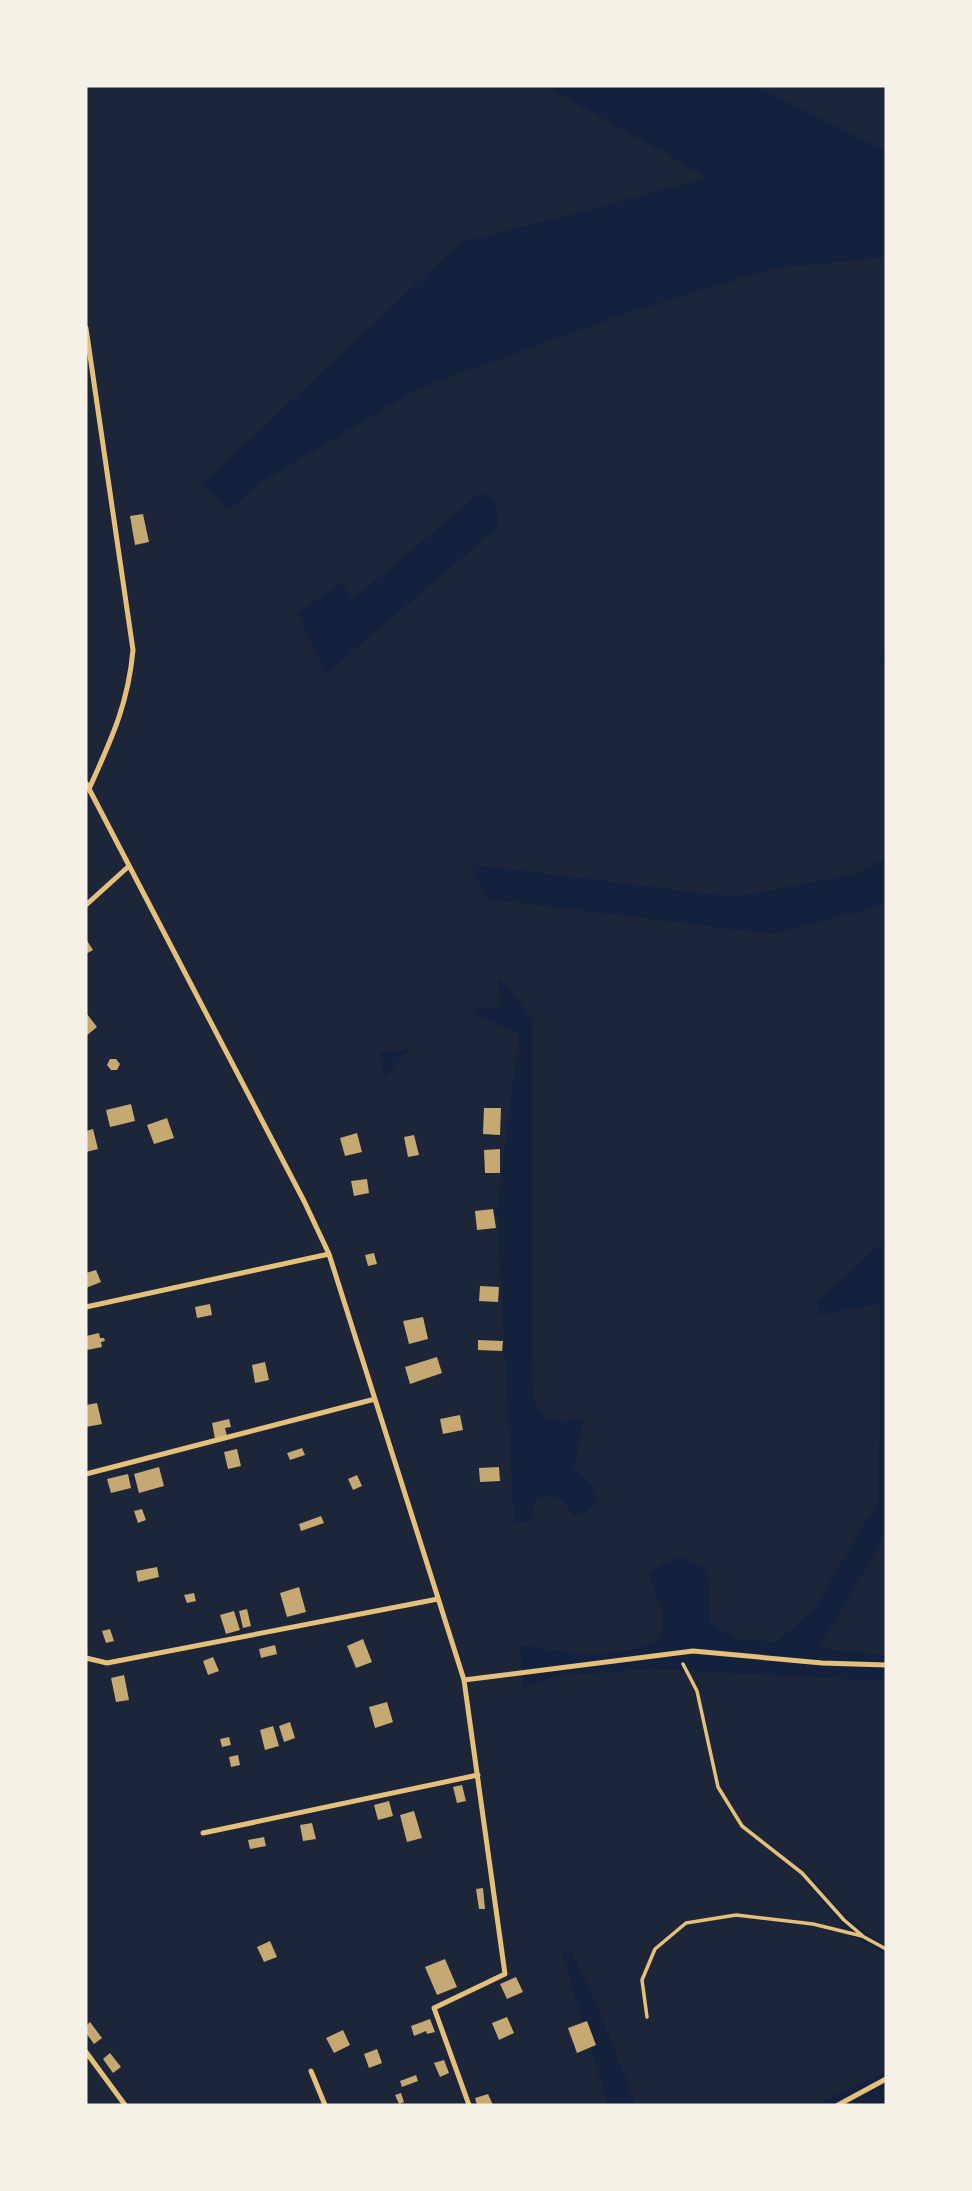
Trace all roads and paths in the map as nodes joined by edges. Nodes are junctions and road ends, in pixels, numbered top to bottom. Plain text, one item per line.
1 (86, 328) edge
2 (88, 786) edge
3 (129, 866) junction
4 (86, 905) edge
5 (329, 1254) junction
6 (86, 1307) edge
7 (375, 1399) junction
8 (86, 1474) edge
9 (438, 1599) junction
10 (673, 1653) junction
11 (86, 1658) edge
12 (886, 1665) edge
13 (464, 1680) junction
14 (478, 1775) junction
15 (202, 1833) dead end
16 (864, 1937) junction
17 (886, 1949) edge
18 (646, 2017) dead end
19 (86, 2052) edge
20 (311, 2071) dead end
21 (886, 2079) edge
22 (125, 2105) edge
23 (326, 2105) edge
24 (469, 2105) edge
25 (838, 2105) edge

1 - 2 lane
2 - 3 lane
3 - 4 lane
3 - 5 lane
5 - 6 lane
5 - 7 lane
7 - 8 lane
7 - 9 lane
9 - 11 lane
9 - 13 lane
10 - 12 lane
10 - 13 lane
10 - 16 path
13 - 14 lane
14 - 15 lane
14 - 24 lane
16 - 17 path
16 - 18 path
19 - 22 lane
20 - 23 lane
21 - 25 lane

